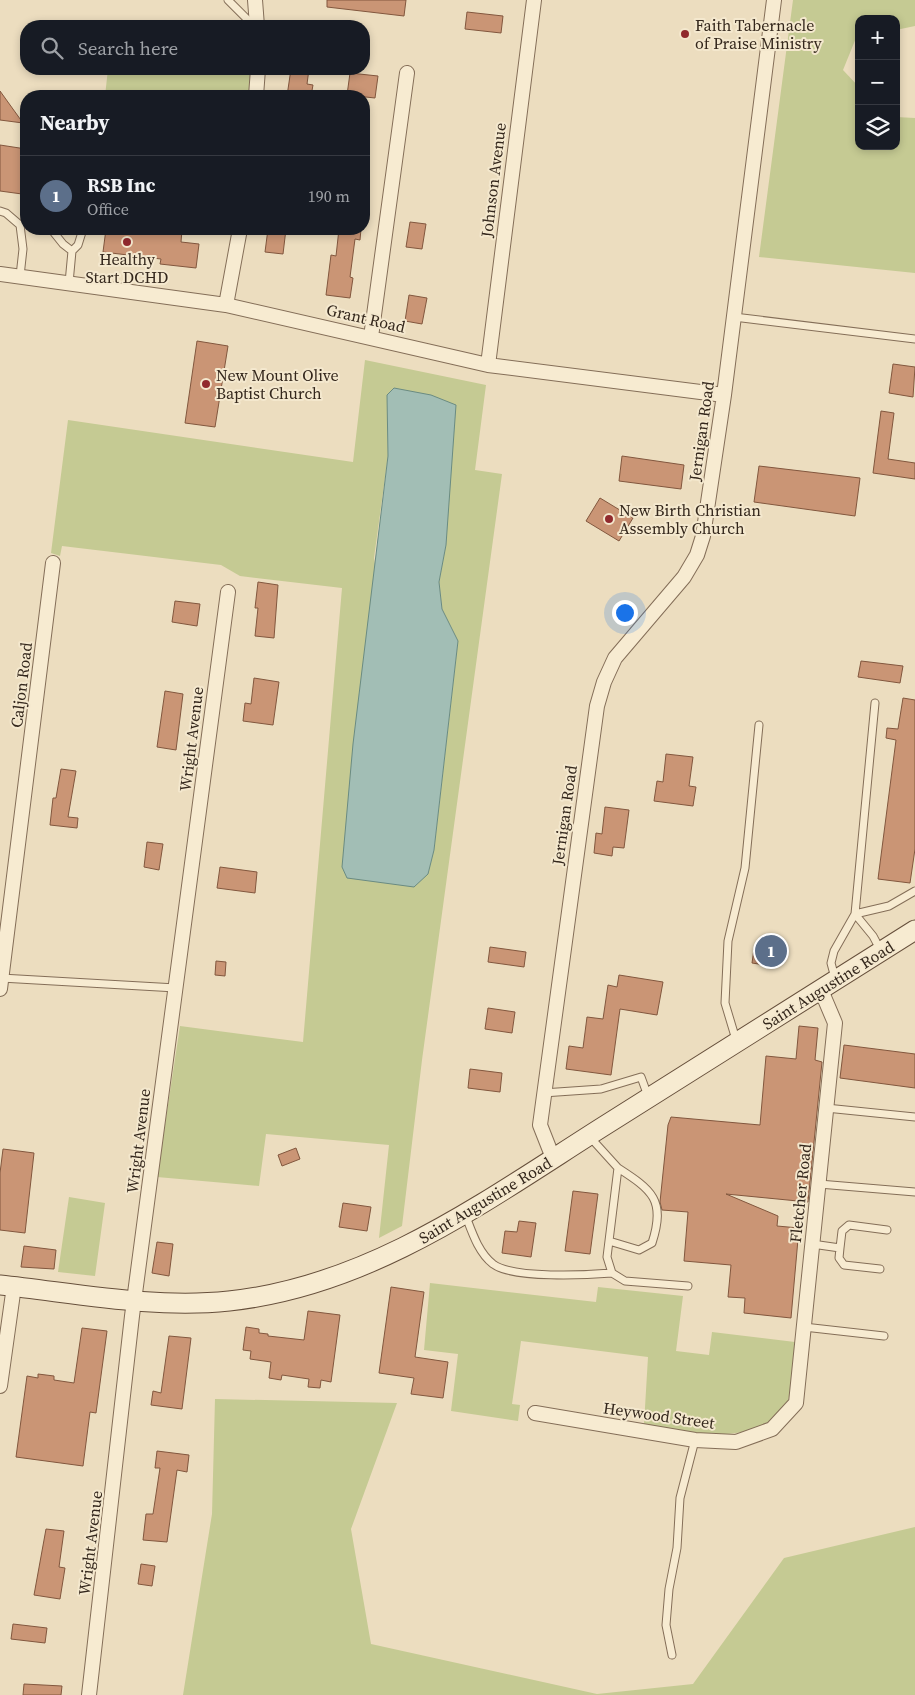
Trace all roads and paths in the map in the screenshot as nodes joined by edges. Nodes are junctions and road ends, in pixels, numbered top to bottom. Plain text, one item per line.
1 (228, 0) edge
2 (255, 0) edge
3 (534, 0) edge
4 (774, 0) edge
5 (249, 20) edge
6 (255, 20) edge
7 (406, 73) dead end
8 (258, 75) edge
9 (256, 90) edge
10 (0, 212) edge
11 (20, 225) edge
12 (21, 235) edge
13 (56, 235) edge
14 (81, 235) edge
15 (239, 235) edge
16 (72, 251) junction
17 (0, 274) edge
18 (20, 276) junction
19 (69, 283) junction
20 (226, 305) junction
21 (734, 316) junction
22 (371, 337) junction
23 (915, 339) edge
24 (488, 365) junction
25 (724, 396) junction
26 (54, 563) dead end
27 (228, 592) dead end
28 (874, 703) dead end
29 (760, 725) dead end
30 (915, 891) edge
31 (855, 914) junction
32 (915, 930) edge
33 (881, 952) junction
34 (1, 983) edge
35 (828, 986) junction
36 (176, 988) junction
37 (737, 1043) junction
38 (543, 1093) junction
39 (649, 1098) junction
40 (826, 1108) junction
41 (915, 1118) edge
42 (589, 1136) junction
43 (553, 1158) junction
44 (618, 1168) junction
45 (818, 1184) junction
46 (915, 1192) edge
47 (464, 1214) junction
48 (887, 1230) dead end
49 (608, 1241) junction
50 (812, 1244) junction
51 (840, 1248) junction
52 (880, 1269) dead end
53 (612, 1273) junction
54 (7, 1285) edge
55 (688, 1286) dead end
56 (134, 1300) junction
57 (804, 1327) junction
58 (884, 1336) dead end
59 (0, 1386) edge
60 (796, 1403) joint
61 (535, 1413) dead end
62 (695, 1440) junction
63 (672, 1655) dead end
64 (89, 1695) edge

1 - 5 lane
2 - 6 street
3 - 24 street, Johnson Avenue
4 - 21 street, Jernigan Road
7 - 22 street
8 - 9 street
10 - 11 lane
12 - 18 lane
13 - 16 lane
14 - 16 lane
15 - 20 street
16 - 19 lane
17 - 18 street, Grant Road
18 - 19 street, Grant Road
19 - 20 street, Grant Road
20 - 22 street, Grant Road
21 - 23 lane
21 - 25 street, Jernigan Road
22 - 24 street, Grant Road
24 - 25 street, Grant Road
25 - 38 street, Jernigan Road
26 - 34 street, Caljon Road
27 - 36 street, Wright Avenue
28 - 31 lane
29 - 37 lane
30 - 31 lane
31 - 33 lane
31 - 35 lane
32 - 33 main road, Saint Augustine Road
33 - 35 main road, Saint Augustine Road
34 - 36 lane
35 - 37 main road, Saint Augustine Road
35 - 40 street, Fletcher Road
36 - 56 street, Wright Avenue
37 - 39 main road, Saint Augustine Road
38 - 39 lane
38 - 43 street, Jernigan Road
39 - 42 main road, Saint Augustine Road
40 - 41 lane
40 - 45 street, Fletcher Road
42 - 43 main road, Saint Augustine Road
42 - 44 lane
43 - 47 main road, Saint Augustine Road
44 - 49 lane
44 - 49 lane
45 - 46 lane
45 - 50 street, Fletcher Road
47 - 53 lane
47 - 56 main road, Saint Augustine Road
48 - 51 lane
49 - 53 lane
50 - 51 lane
50 - 57 street, Fletcher Road
51 - 52 lane
53 - 55 lane
54 - 56 main road, Saint Augustine Road
54 - 59 street
56 - 64 street, Wright Avenue
57 - 58 lane
57 - 60 street, Fletcher Road
60 - 62 street, Heywood Street
61 - 62 street, Heywood Street
62 - 63 lane

